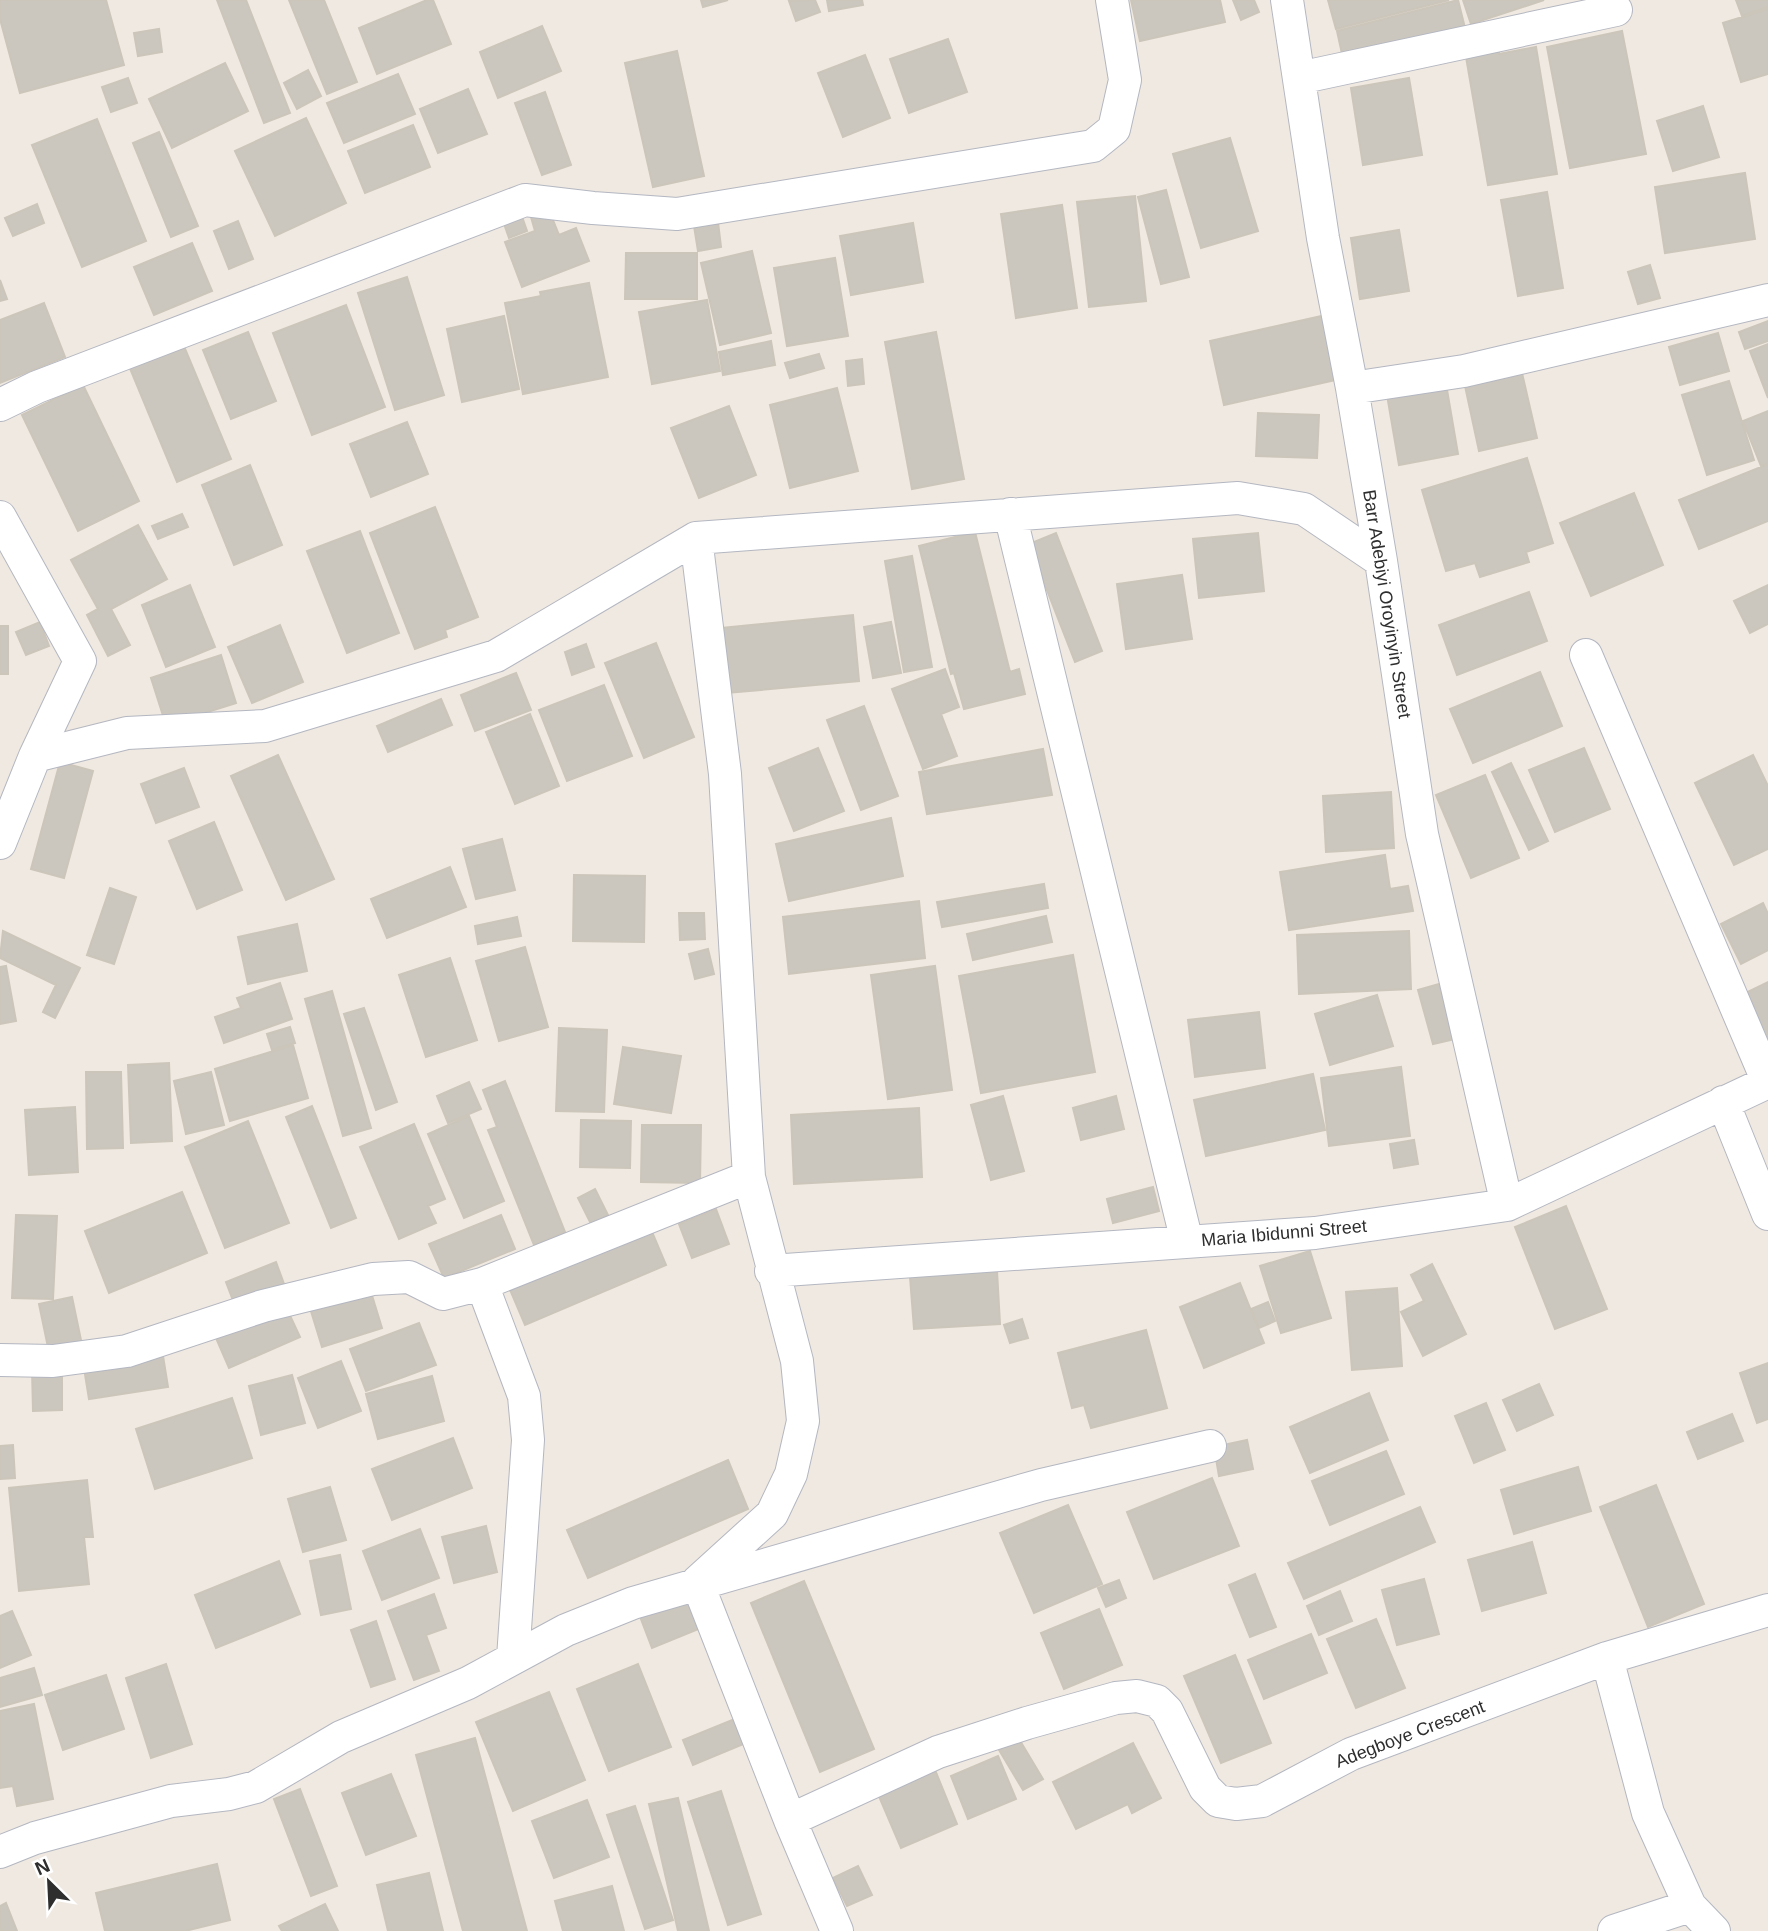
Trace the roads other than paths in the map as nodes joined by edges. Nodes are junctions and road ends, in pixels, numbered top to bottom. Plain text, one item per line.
1 (1112, 0) edge
2 (1287, 0) edge
3 (1616, 10) dead end
4 (1299, 78) junction
5 (1768, 300) edge
6 (1352, 387) junction
7 (0, 405) edge
8 (1010, 514) junction
9 (0, 517) edge
10 (696, 538) junction
11 (1381, 561) junction
12 (1586, 655) dead end
13 (35, 756) junction
14 (0, 843) edge
15 (1768, 1082) edge
16 (1723, 1102) junction
17 (749, 1177) junction
18 (1507, 1205) junction
19 (1768, 1214) edge
20 (1187, 1242) junction
21 (771, 1270) junction
22 (482, 1284) junction
23 (0, 1360) edge
24 (1210, 1446) dead end
25 (697, 1582) junction
26 (1768, 1610) edge
27 (513, 1658) junction
28 (1607, 1658) junction
29 (790, 1820) junction
30 (0, 1852) edge
31 (1690, 1906) junction
32 (837, 1931) edge
33 (1614, 1931) edge
34 (1714, 1931) edge

1 - 7 street
2 - 4 street, Barr Adebiyi Oroyinyin Street
3 - 4 street
4 - 6 street, Barr Adebiyi Oroyinyin Street
5 - 6 street
6 - 11 street, Barr Adebiyi Oroyinyin Street
8 - 10 street
8 - 11 street
8 - 20 street
9 - 13 street
10 - 13 street
10 - 17 street
11 - 18 street, Barr Adebiyi Oroyinyin Street
12 - 15 street
13 - 14 street
15 - 16 street, Maria Ibidunni Street
16 - 18 street, Maria Ibidunni Street
16 - 19 street
17 - 21 street
17 - 22 street
18 - 20 street, Maria Ibidunni Street
20 - 21 street, Maria Ibidunni Street
21 - 25 street
22 - 23 street
22 - 27 street
24 - 25 street
25 - 27 street
25 - 29 street
26 - 28 street, Adegboye Crescent
27 - 30 street
28 - 29 street, Adegboye Crescent
28 - 31 street
29 - 32 street
31 - 33 street
31 - 34 street

